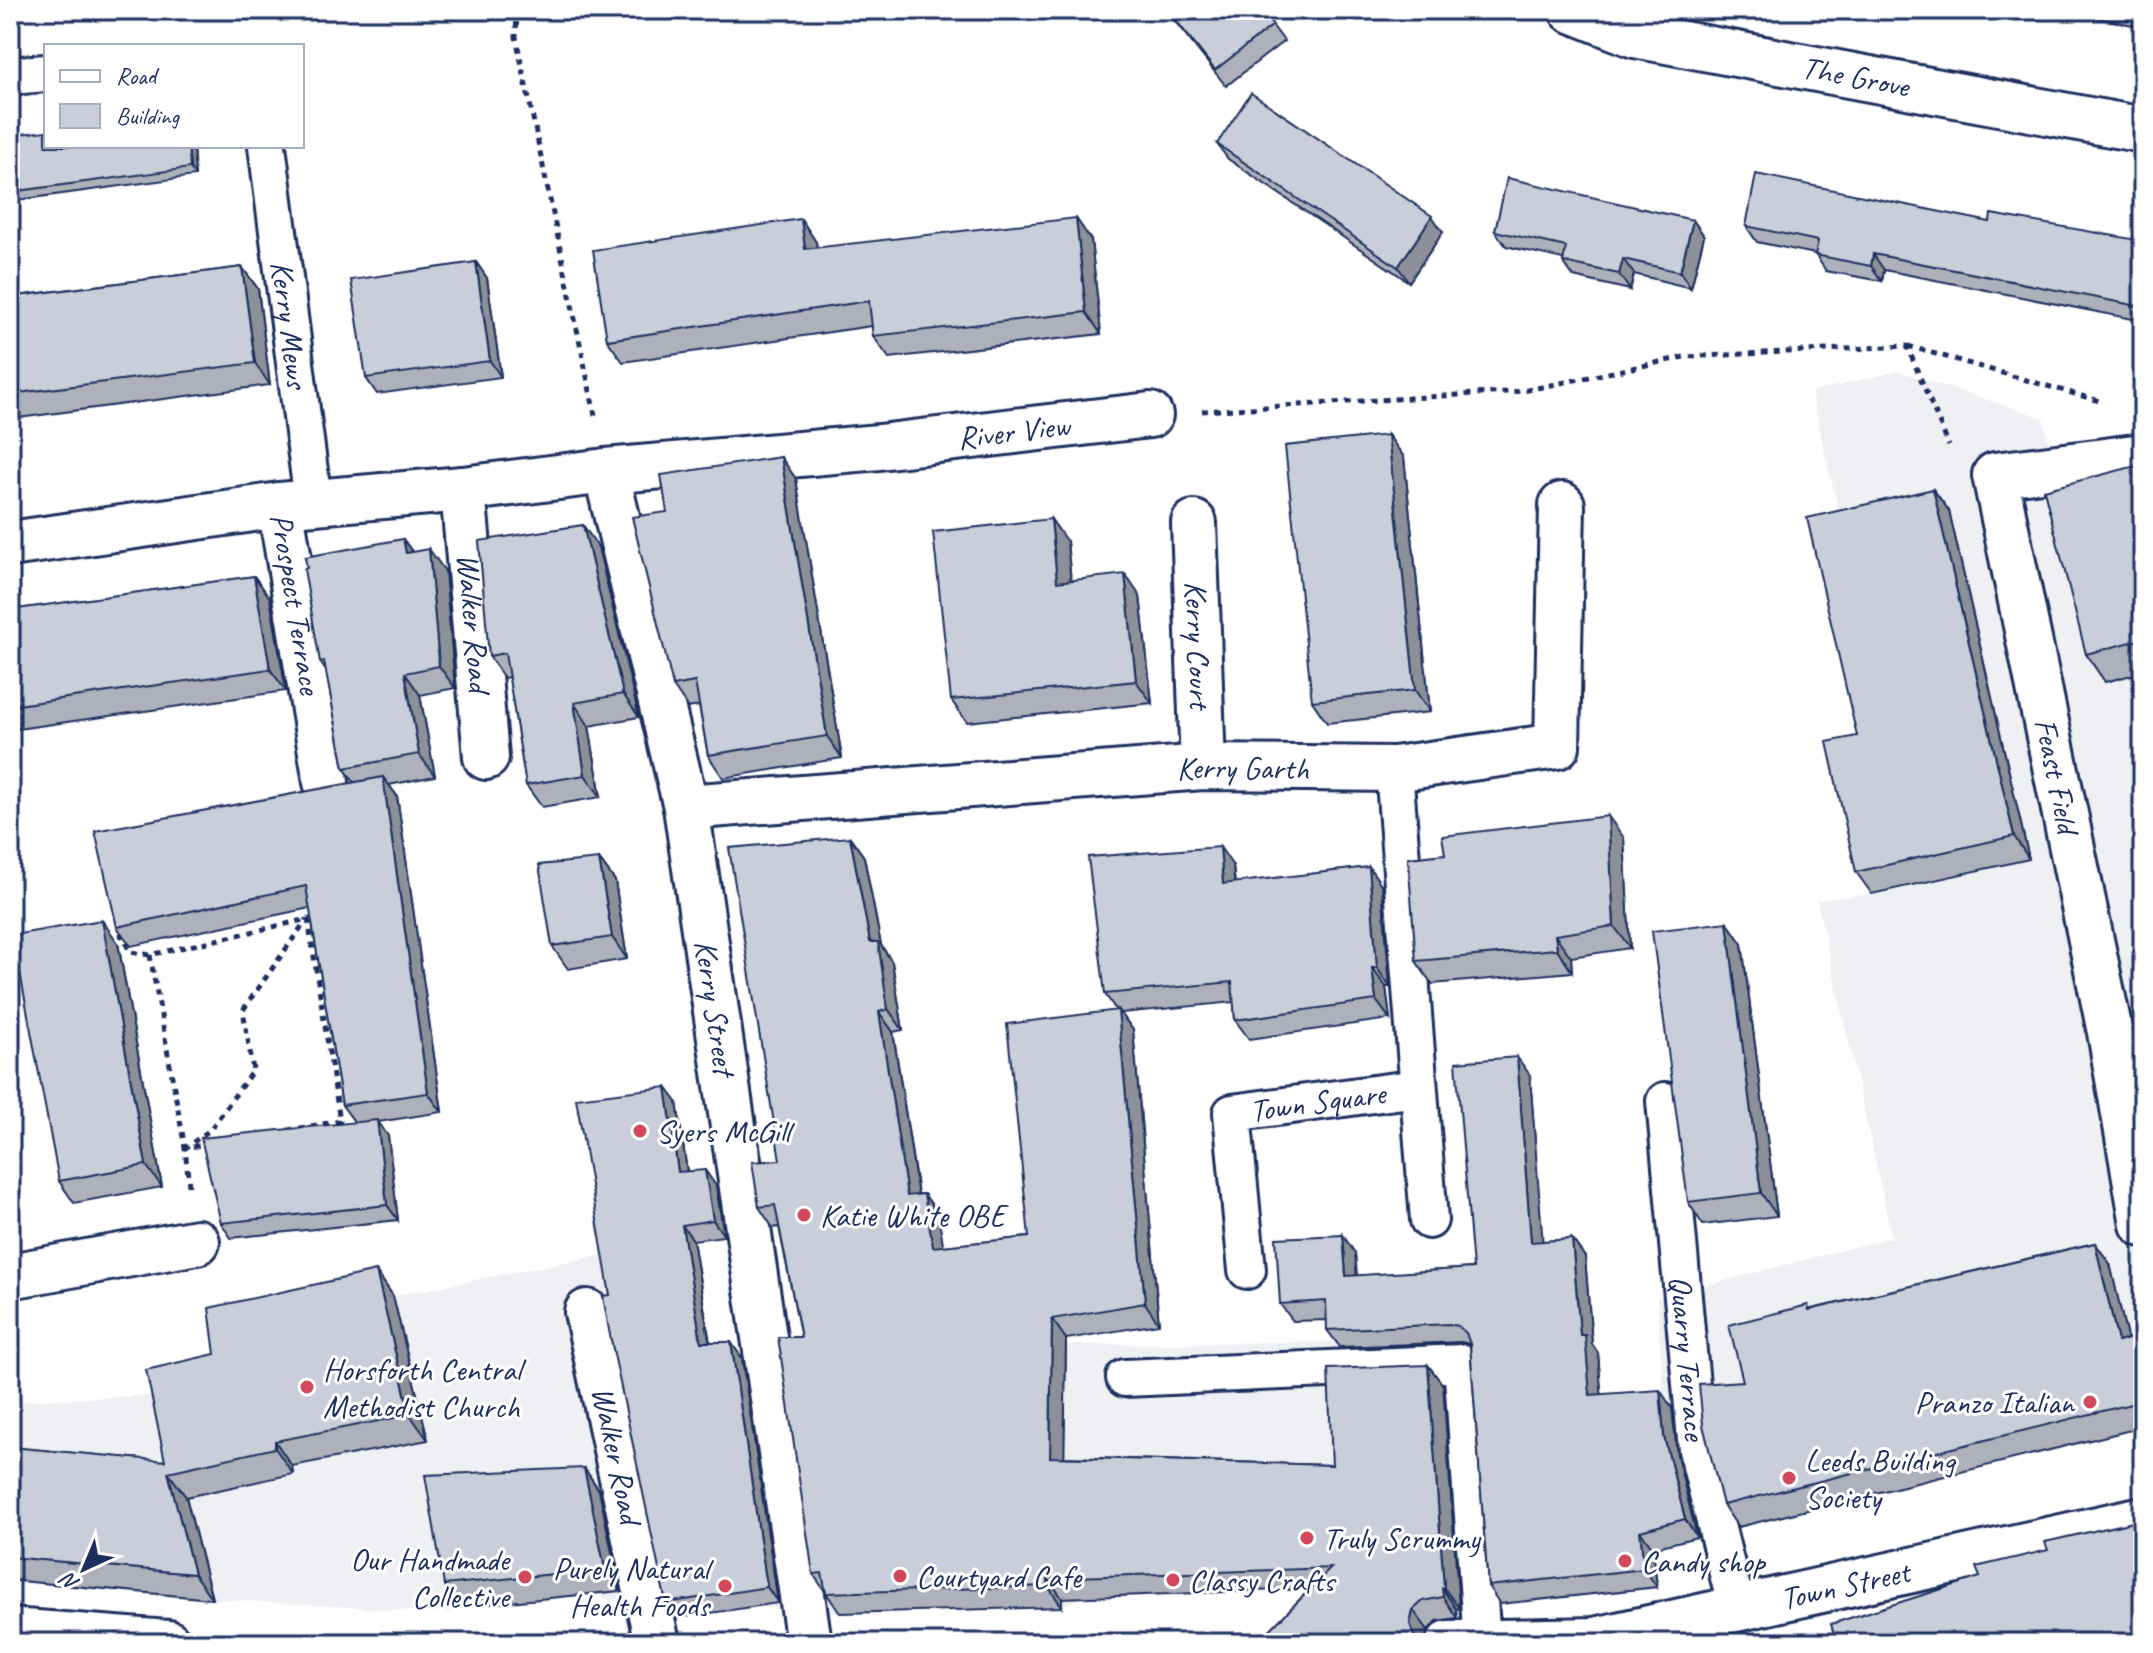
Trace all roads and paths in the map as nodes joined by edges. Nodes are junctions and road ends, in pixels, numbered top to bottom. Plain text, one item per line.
1 (517, 10) edge
2 (1572, 10) edge
3 (44, 73) edge
4 (10, 76) edge
5 (2143, 130) edge
6 (267, 148) edge
7 (1907, 346) junction
8 (2114, 405) dead end
9 (1150, 415) joint
10 (1949, 446) dead end
11 (2143, 456) edge
12 (606, 471) junction
13 (463, 489) junction
14 (296, 503) junction
15 (1562, 505) dead end
16 (1194, 523) dead end
17 (10, 544) edge
18 (486, 757) dead end
19 (1203, 767) junction
20 (1394, 769) junction
21 (326, 782) dead end
22 (686, 807) junction
23 (308, 919) junction
24 (94, 939) edge
25 (24, 949) edge
26 (10, 952) edge
27 (150, 955) junction
28 (1418, 1088) junction
29 (1665, 1101) edge
30 (185, 1148) junction
31 (1429, 1220) dead end
32 (2143, 1224) edge
33 (197, 1242) joint
34 (1247, 1270) dead end
35 (10, 1276) edge
36 (587, 1312) dead end
37 (1125, 1378) dead end
38 (2143, 1519) edge
39 (1737, 1609) junction
40 (10, 1631) edge
41 (1487, 1642) edge
42 (168, 1643) edge
43 (657, 1643) edge
44 (809, 1643) edge

1 - 12 path
2 - 5 street, The Grove
3 - 4 lane
6 - 14 lane, Kerry Mews
7 - 8 path
7 - 9 path
7 - 10 path
9 - 12 street, River View
11 - 32 street, Feast Field
12 - 13 street
12 - 22 street, Kerry Street
13 - 14 street
13 - 18 street, Walker Road
14 - 17 street, Prospect Terrace
14 - 21 street, Prospect Terrace
15 - 20 street, Kerry Garth
16 - 19 street, Kerry Court
19 - 20 street, Kerry Garth
19 - 22 street, Kerry Garth
20 - 28 lane, Town Square
22 - 44 street, Kerry Street
23 - 27 path
23 - 30 path
23 - 30 path
24 - 27 path
25 - 26 path
27 - 30 path
28 - 31 lane, Town Square
28 - 34 lane, Town Square
29 - 39 lane, Quarry Terrace
30 - 33 path
33 - 35 street
36 - 43 street, Walker Road
37 - 41 lane
38 - 39 street, Town Street
39 - 41 street, Town Street
40 - 42 street

